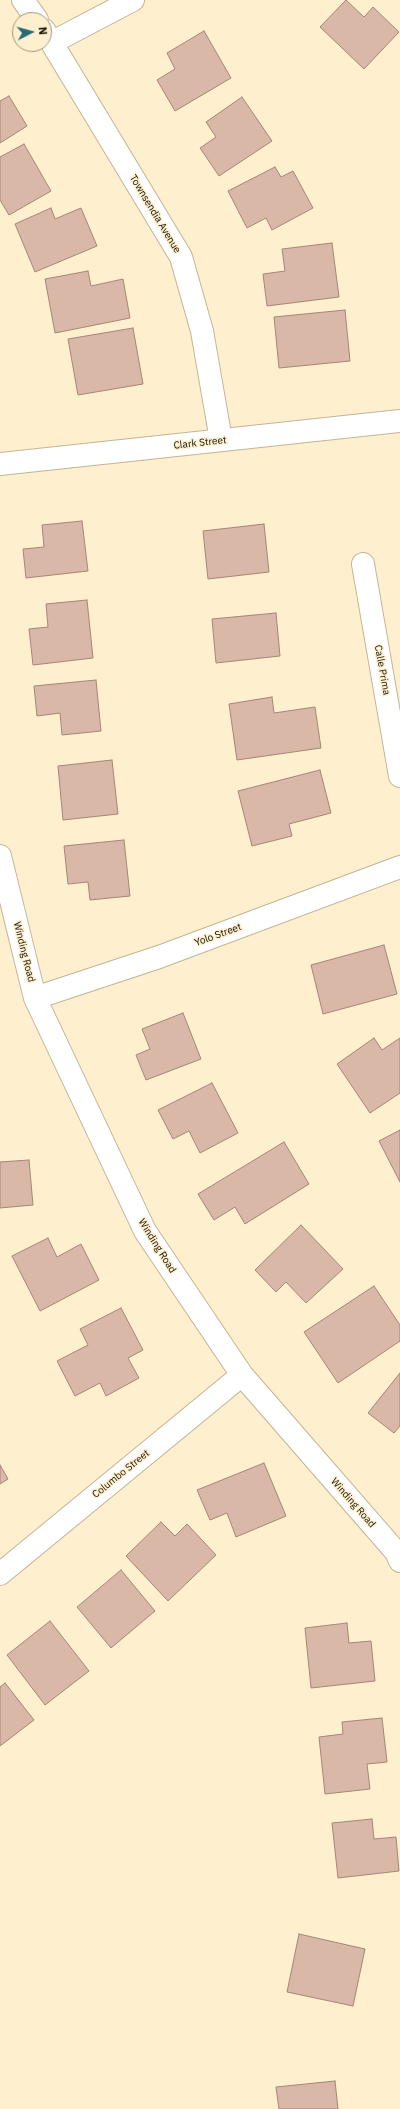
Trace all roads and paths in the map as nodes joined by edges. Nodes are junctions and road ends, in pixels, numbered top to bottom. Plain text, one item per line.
1 (23, 0) edge
2 (133, 0) edge
3 (31, 12) edge
4 (52, 34) edge
5 (52, 43) edge
6 (400, 421) edge
7 (221, 440) junction
8 (0, 464) edge
9 (363, 564) dead end
10 (400, 776) edge
11 (0, 856) edge
12 (400, 867) edge
13 (35, 998) junction
14 (242, 1375) junction
15 (400, 1561) edge
16 (0, 1574) edge

1 - 3 street
2 - 4 street
5 - 7 street, Townsendia Avenue
6 - 7 street, Clark Street
7 - 8 street, Clark Street
9 - 10 street, Calle Prima
11 - 13 street, Winding Road
12 - 13 street, Yolo Street
13 - 14 street, Winding Road
14 - 15 street, Winding Road
14 - 16 street, Columbo Street

